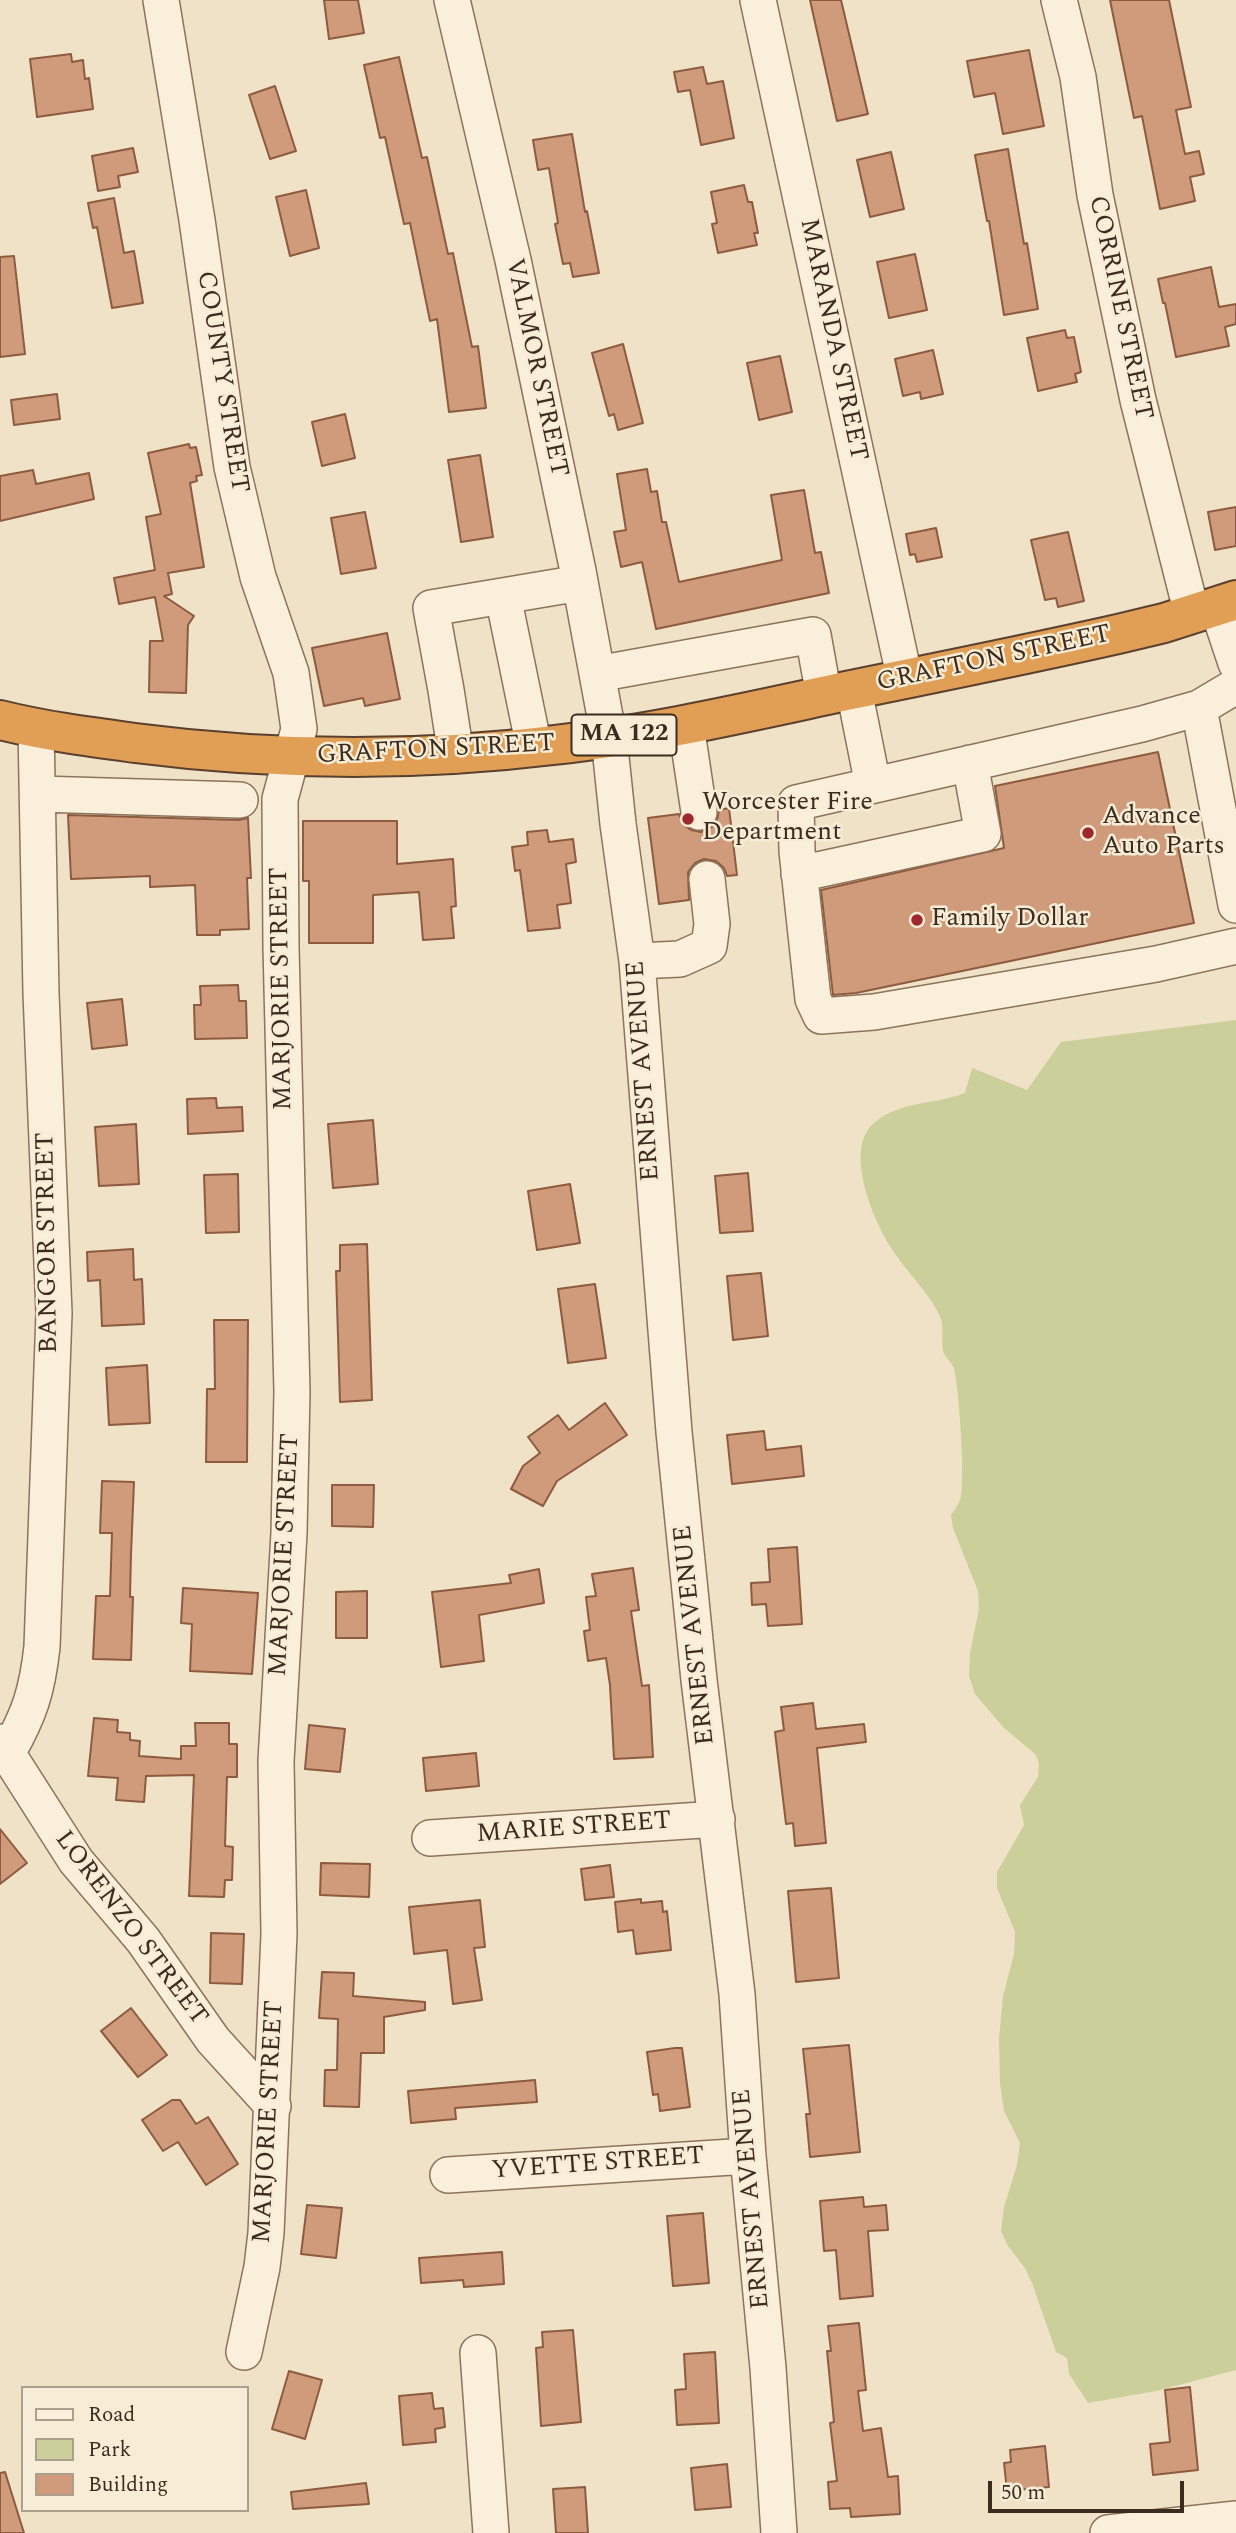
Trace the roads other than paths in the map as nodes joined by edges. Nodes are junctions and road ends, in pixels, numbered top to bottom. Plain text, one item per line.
1 (161, 0) edge
2 (452, 0) edge
3 (758, 0) edge
4 (1059, 0) edge
5 (580, 583) junction
6 (503, 596) junction
7 (1215, 607) edge
8 (1236, 663) edge
9 (597, 674) junction
10 (905, 680) junction
11 (1236, 686) edge
12 (839, 693) junction
13 (1199, 708) junction
14 (18, 724) edge
15 (686, 725) junction
16 (609, 738) junction
17 (534, 747) junction
18 (456, 755) junction
19 (293, 758) junction
20 (970, 762) junction
21 (873, 785) junction
22 (39, 794) junction
23 (240, 800) dead end
24 (699, 812) dead end
25 (799, 874) junction
26 (707, 879) dead end
27 (1236, 905) edge
28 (1236, 946) edge
29 (637, 961) junction
30 (4, 1747) edge
31 (717, 1819) junction
32 (430, 1838) dead end
33 (272, 2106) junction
34 (748, 2156) junction
35 (448, 2175) dead end
36 (244, 2352) dead end
37 (478, 2353) dead end
38 (1236, 2519) edge
39 (491, 2533) edge
40 (779, 2533) edge
41 (1108, 2533) edge

1 - 19 street, COUNTY STREET
2 - 5 street, VALMOR STREET
3 - 10 street, MARANDA STREET
4 - 7 street, CORRINE STREET
5 - 6 street
5 - 9 street, VALMOR STREET
6 - 17 street
6 - 18 street
7 - 8 street, CORRINE STREET
7 - 10 highway, GRAFTON STREET / MA 122
9 - 12 street
9 - 16 street, VALMOR STREET
10 - 12 highway, GRAFTON STREET / MA 122
11 - 13 street
12 - 15 highway, GRAFTON STREET / MA 122
12 - 21 street
13 - 20 street
13 - 27 street
14 - 19 highway, GRAFTON STREET / MA 122
14 - 22 street, BANGOR STREET
15 - 16 highway, GRAFTON STREET / MA 122
15 - 24 street
16 - 17 highway, GRAFTON STREET / MA 122
16 - 29 street, ERNEST AVENUE
17 - 18 highway, GRAFTON STREET / MA 122
18 - 19 highway, GRAFTON STREET / MA 122
19 - 33 street, MARJORIE STREET
20 - 21 street
20 - 25 street
21 - 25 street
22 - 23 street
22 - 30 street, BANGOR STREET
25 - 28 street
26 - 29 street
29 - 31 street, ERNEST AVENUE
30 - 33 street, LORENZO STREET
31 - 32 street, MARIE STREET
31 - 34 street, ERNEST AVENUE
33 - 36 street, MARJORIE STREET
34 - 35 street, YVETTE STREET
34 - 40 street, ERNEST AVENUE
37 - 39 street
38 - 41 street

